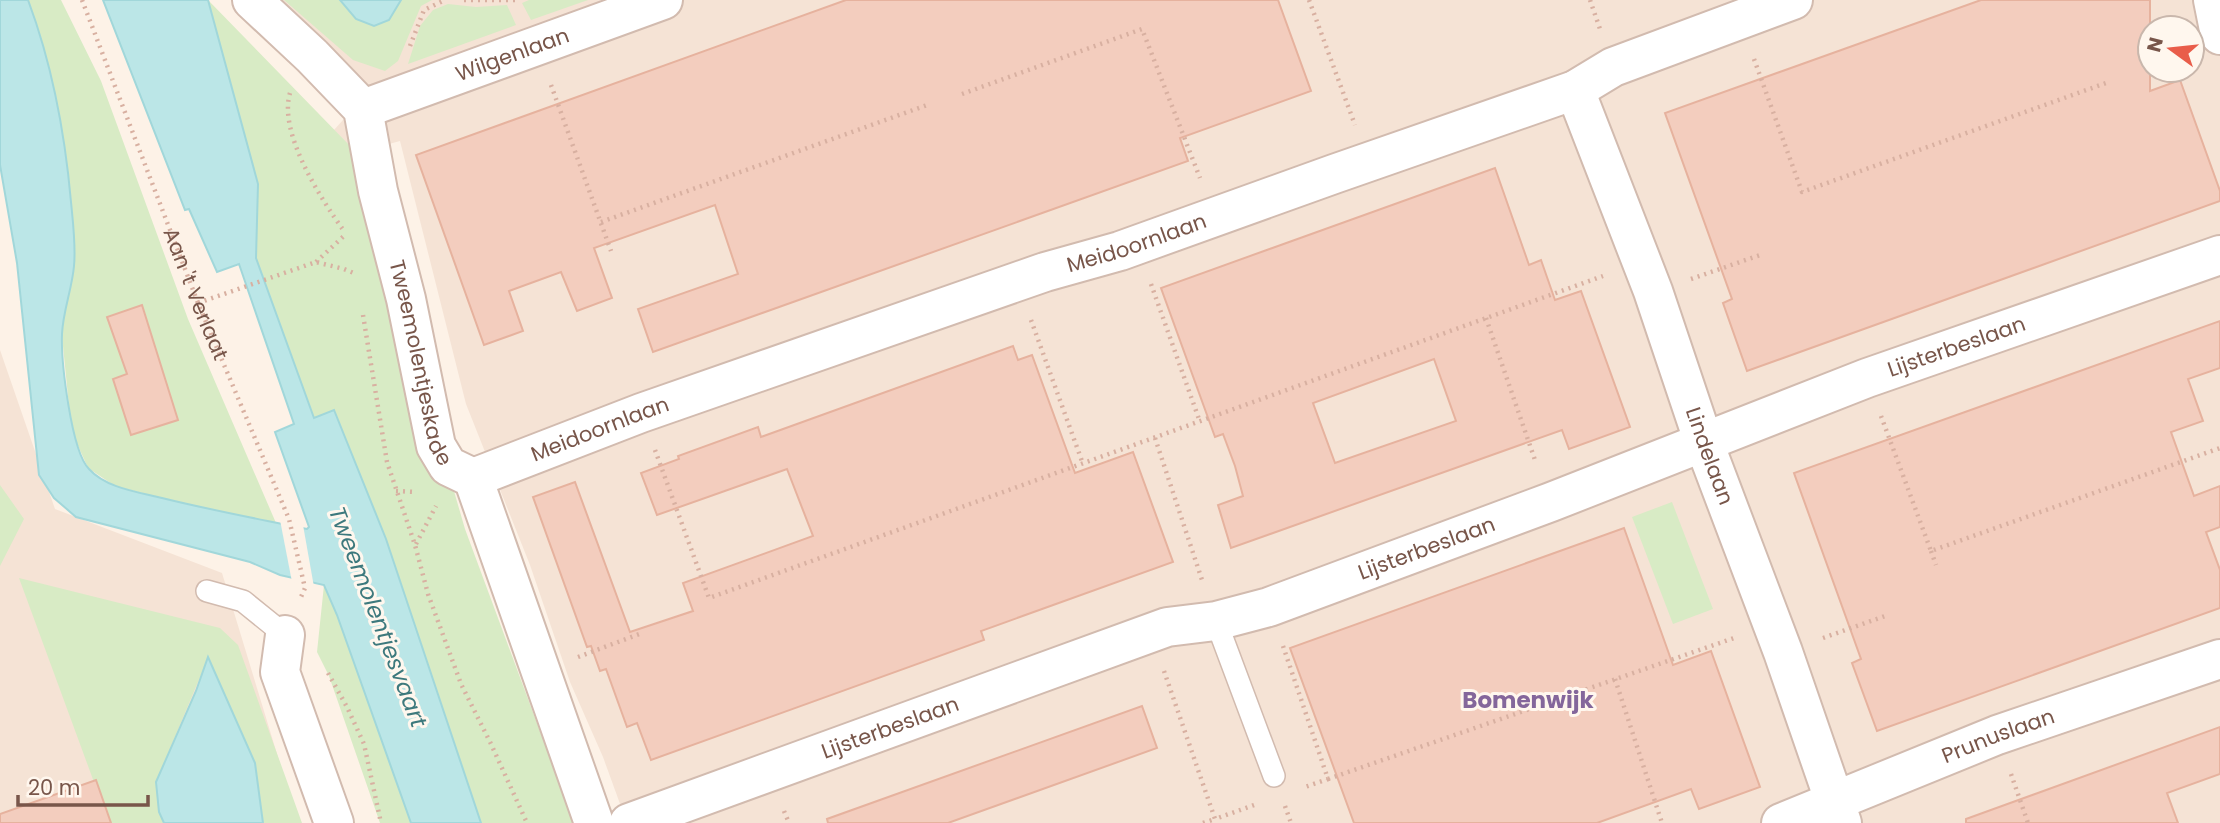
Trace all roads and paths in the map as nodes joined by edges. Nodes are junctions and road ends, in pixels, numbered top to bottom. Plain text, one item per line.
1 (82, 0) edge
2 (252, 0) edge
3 (464, 0) edge
4 (515, 0) edge
5 (663, 0) edge
6 (1309, 0) edge
7 (1793, 0) edge
8 (2213, 0) edge
9 (1740, 19) junction
10 (2220, 35) edge
11 (537, 46) junction
12 (305, 50) junction
13 (2106, 83) dead end
14 (1575, 90) junction
15 (962, 94) dead end
16 (930, 104) dead end
17 (363, 109) junction
18 (1368, 162) junction
19 (1204, 190) dead end
20 (601, 222) junction
21 (346, 234) dead end
22 (1137, 244) junction
23 (611, 251) dead end
24 (1763, 254) dead end
25 (2220, 255) edge
26 (358, 265) dead end
27 (1648, 276) junction
28 (1017, 282) junction
29 (198, 303) junction
30 (362, 305) dead end
31 (1486, 318) junction
32 (1867, 378) junction
33 (641, 413) junction
34 (1200, 422) junction
35 (1155, 438) junction
36 (1704, 443) junction
37 (2220, 448) edge
38 (1083, 464) junction
39 (1540, 475) dead end
40 (473, 478) junction
41 (1931, 551) junction
42 (1936, 565) dead end
43 (305, 588) dead end
44 (207, 591) dead end
45 (1885, 616) dead end
46 (1216, 621) junction
47 (642, 633) dead end
48 (285, 635) junction
49 (1778, 638) junction
50 (2220, 659) edge
51 (540, 671) junction
52 (1615, 680) junction
53 (1997, 735) junction
54 (1274, 776) dead end
55 (1328, 779) dead end
56 (1838, 812) edge
57 (1215, 819) dead end
58 (334, 823) edge
59 (381, 823) edge
60 (527, 823) edge
61 (594, 823) edge
62 (629, 823) edge
63 (1203, 823) edge
64 (1662, 823) edge
65 (1781, 823) edge
66 (2028, 823) edge

1 - 29 path, Aan 't Verlaat
2 - 12 street
3 - 4 path
4 - 11 path
5 - 11 street, Wilgenlaan
6 - 18 path
7 - 9 street, Meidoornlaan
8 - 10 street
9 - 13 path
9 - 14 street, Meidoornlaan
11 - 17 street, Wilgenlaan
11 - 20 path
12 - 17 street
12 - 21 path
14 - 18 street, Meidoornlaan
14 - 27 street, Lindelaan
15 - 19 path
16 - 20 path
17 - 40 street, Tweemolentjeskade
18 - 22 street, Meidoornlaan
20 - 23 path
22 - 28 street, Meidoornlaan
22 - 34 path
24 - 27 path
25 - 32 street, Lijsterbeslaan
26 - 29 path
27 - 31 path
27 - 36 street, Lindelaan
28 - 33 street, Meidoornlaan
28 - 38 path
29 - 43 path, Aan 't Verlaat
30 - 60 path
31 - 34 path
31 - 39 path
32 - 36 street, Lijsterbeslaan
32 - 41 path
33 - 38 path
33 - 40 street, Meidoornlaan
34 - 35 path
35 - 38 path
35 - 46 path
36 - 46 street, Lijsterbeslaan
36 - 49 street, Lindelaan
37 - 41 path
40 - 51 street, Tweemolentjeskade
41 - 42 path
44 - 48 lane
45 - 49 path
46 - 54 lane
46 - 62 street, Lijsterbeslaan
47 - 51 path
48 - 58 street
48 - 59 path
49 - 52 path
49 - 56 street, Lindelaan
50 - 53 street, Prunuslaan
51 - 61 street, Tweemolentjeskade
52 - 55 path
52 - 64 path
53 - 56 street, Prunuslaan
53 - 66 path
56 - 65 street, Prunuslaan
57 - 63 path

